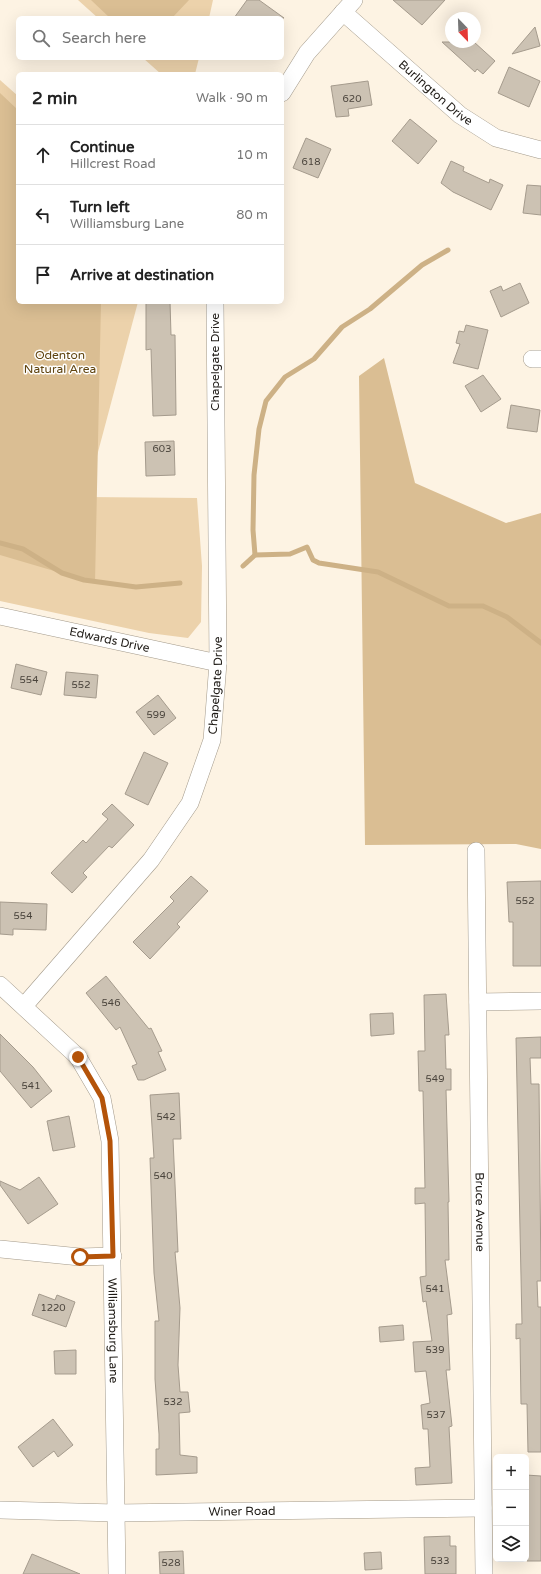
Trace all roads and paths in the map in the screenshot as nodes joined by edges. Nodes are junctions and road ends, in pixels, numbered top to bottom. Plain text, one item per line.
1 (348, 6) edge
2 (284, 90) edge
3 (541, 150) edge
4 (215, 304) edge
5 (0, 616) edge
6 (218, 663) junction
7 (476, 851) dead end
8 (0, 985) edge
9 (541, 1001) edge
10 (478, 1002) junction
11 (24, 1006) junction
12 (0, 1249) edge
13 (113, 1256) junction
14 (483, 1508) junction
15 (0, 1510) edge
16 (116, 1513) junction
17 (117, 1574) edge
18 (484, 1574) edge

1 - 2 street
1 - 3 street, Burlington Drive
4 - 6 street, Chapelgate Drive
5 - 6 street, Edwards Drive
6 - 11 street, Chapelgate Drive
7 - 10 street, Bruce Avenue
8 - 11 street, Williamsburg Lane
9 - 10 street
10 - 14 street, Bruce Avenue
11 - 13 street, Williamsburg Lane
12 - 13 street
13 - 16 street, Williamsburg Lane
14 - 16 street, Winer Road
14 - 18 street, Bruce Avenue
15 - 16 street, Winer Road
16 - 17 street, Williamsburg Lane

